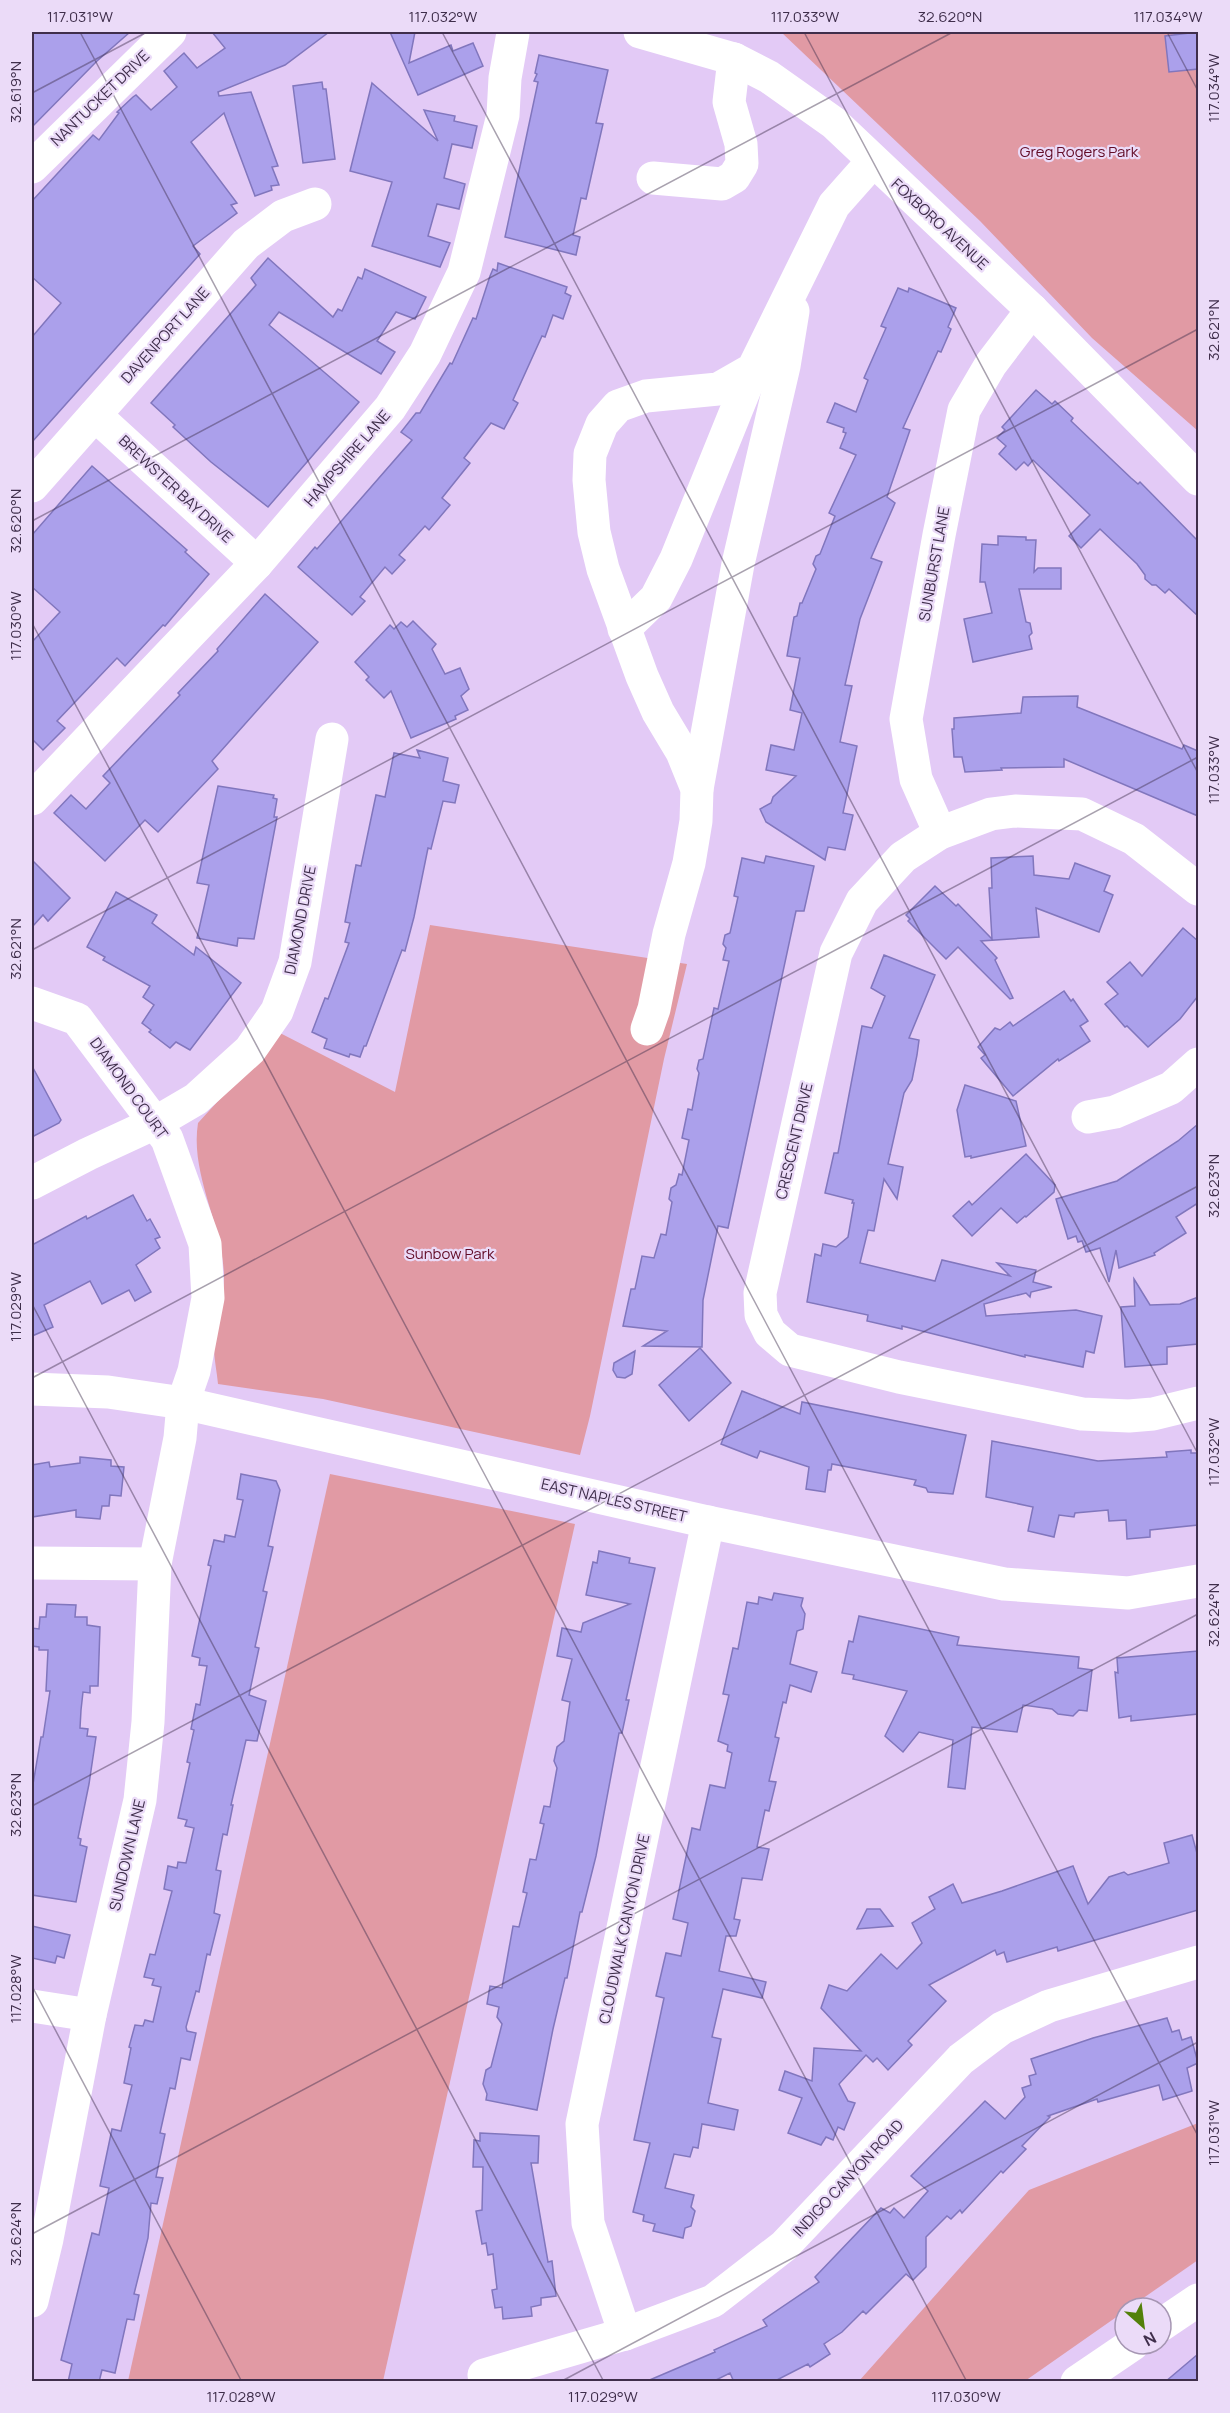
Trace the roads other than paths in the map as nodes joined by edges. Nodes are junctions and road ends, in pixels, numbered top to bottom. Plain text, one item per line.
1 (170, 32) edge
2 (513, 32) edge
3 (640, 32) edge
4 (734, 59) junction
5 (873, 161) junction
6 (32, 167) edge
7 (653, 178) dead end
8 (315, 204) dead end
9 (798, 277) junction
10 (1032, 310) junction
11 (753, 369) junction
12 (95, 415) junction
13 (1198, 479) edge
14 (32, 486) edge
15 (257, 563) junction
16 (624, 629) junction
17 (332, 739) dead end
18 (697, 789) junction
19 (32, 799) edge
20 (940, 833) junction
21 (1198, 889) edge
22 (32, 1003) edge
23 (647, 1029) dead end
24 (1198, 1064) edge
25 (1089, 1117) dead end
26 (155, 1123) junction
27 (32, 1183) edge
28 (32, 1389) edge
29 (183, 1403) junction
30 (1198, 1403) edge
31 (708, 1522) junction
32 (32, 1563) edge
33 (155, 1564) junction
34 (1198, 1581) edge
35 (1198, 1962) edge
36 (32, 2006) edge
37 (90, 2015) junction
38 (39, 2239) edge
39 (1198, 2300) edge
40 (32, 2301) edge
41 (1173, 2317) edge
42 (625, 2334) junction
43 (1115, 2356) edge
44 (484, 2375) dead end
45 (1077, 2382) edge

1 - 6 street, NANTUCKET DRIVE
2 - 15 street, HAMPSHIRE LANE
3 - 4 street, FOXBORO AVENUE
4 - 5 street, FOXBORO AVENUE
4 - 7 street
5 - 9 street
5 - 10 street, FOXBORO AVENUE
8 - 12 street, DAVENPORT LANE
9 - 11 street
9 - 18 street
10 - 13 street, FOXBORO AVENUE
10 - 20 street, SUNBURST LANE
11 - 16 street
11 - 16 street
12 - 14 street, DAVENPORT LANE
12 - 15 street, BREWSTER BAY DRIVE
15 - 19 street, HAMPSHIRE LANE
16 - 18 street
17 - 26 street, DIAMOND DRIVE
18 - 23 street
20 - 21 street, CRESCENT DRIVE
20 - 30 street, CRESCENT DRIVE
22 - 26 street, DIAMOND COURT
24 - 25 street
26 - 27 street, DIAMOND DRIVE
26 - 29 street, DIAMOND COURT
28 - 29 street, EAST NAPLES STREET
29 - 31 street, EAST NAPLES STREET
29 - 33 street, SUNDOWN LANE
31 - 34 street, EAST NAPLES STREET
31 - 42 street, CLOUDWALK CANYON DRIVE
32 - 33 street
33 - 37 street, SUNDOWN LANE
35 - 42 street, INDIGO CANYON ROAD
36 - 37 street
37 - 38 street, SUNDOWN LANE
38 - 40 street, SUNDOWN LANE
39 - 41 street
42 - 44 street, INDIGO CANYON ROAD
43 - 45 street

